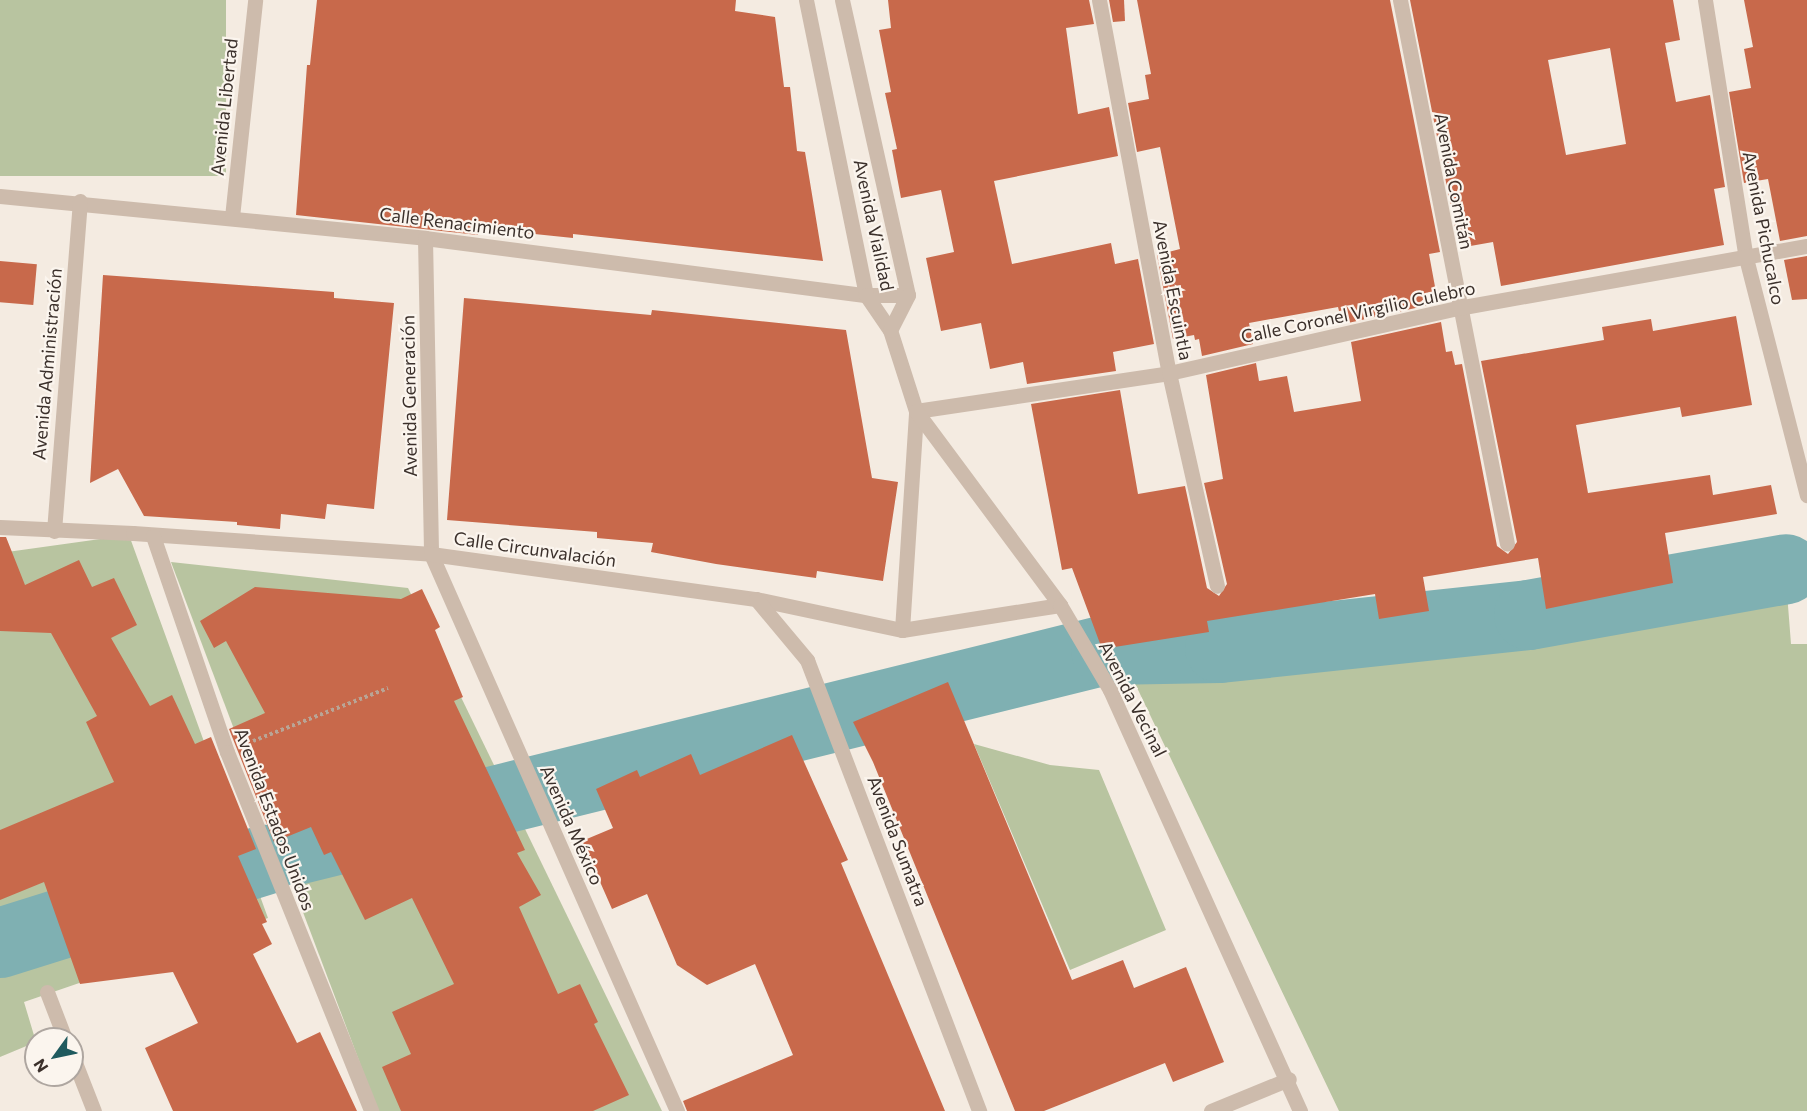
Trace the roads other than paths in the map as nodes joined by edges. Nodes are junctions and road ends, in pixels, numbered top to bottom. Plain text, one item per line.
1 (255, 0) edge
2 (806, 0) edge
3 (842, 0) edge
4 (1099, 0) edge
5 (1401, 0) edge
6 (1705, 0) edge
7 (0, 196) edge
8 (80, 201) junction
9 (232, 218) junction
10 (425, 238) junction
11 (1807, 246) edge
12 (1746, 258) junction
13 (866, 295) junction
14 (908, 295) junction
15 (1458, 308) junction
16 (890, 330) junction
17 (1169, 373) junction
18 (916, 411) junction
19 (1807, 495) edge
20 (0, 527) edge
21 (54, 531) junction
22 (153, 536) junction
23 (1507, 544) dead end
24 (431, 554) junction
25 (1217, 586) dead end
26 (756, 599) junction
27 (1060, 605) junction
28 (902, 630) junction
29 (47, 992) dead end
30 (61, 1027) edge
31 (1289, 1079) junction
32 (84, 1086) edge
33 (94, 1111) edge
34 (371, 1111) edge
35 (677, 1111) edge
36 (979, 1111) edge
37 (1211, 1111) edge
38 (1300, 1111) edge

1 - 9 street, Avenida Libertad
2 - 13 street, Avenida Vialidad
3 - 14 street, Avenida Vialidad
4 - 17 street, Avenida Escuintla
5 - 15 street, Avenida Comitán
6 - 12 street, Avenida Pichucalco
7 - 8 street, Calle Renacimiento
8 - 9 street, Calle Renacimiento
8 - 21 street, Avenida Administración
9 - 10 street, Calle Renacimiento
10 - 13 street, Calle Renacimiento
10 - 24 street, Avenida Generación
11 - 12 street, Calle Coronel Virgilio Culebro
12 - 15 street, Calle Coronel Virgilio Culebro
12 - 19 street, Avenida Pichucalco
13 - 14 street, Calle Renacimiento
13 - 16 street, Avenida Vialidad
14 - 16 street, Avenida Vialidad
15 - 17 street, Calle Coronel Virgilio Culebro
15 - 23 street, Avenida Comitán
16 - 18 street, Avenida Vecinal
17 - 18 street, Calle Coronel Virgilio Culebro
17 - 25 street, Avenida Escuintla
18 - 27 street, Avenida Vecinal
18 - 28 street
20 - 21 street, Calle Circunvalación
21 - 22 street, Calle Circunvalación
22 - 24 street, Calle Circunvalación
22 - 34 street, Avenida Estados Unidos
24 - 26 street, Calle Circunvalación
24 - 35 street, Avenida México
26 - 28 street, Calle Circunvalación
26 - 36 street, Avenida Sumatra
27 - 28 street, Calle Circunvalación
27 - 31 street, Avenida Vecinal
29 - 30 street
31 - 37 street
31 - 38 street, Avenida Vecinal
32 - 33 street

